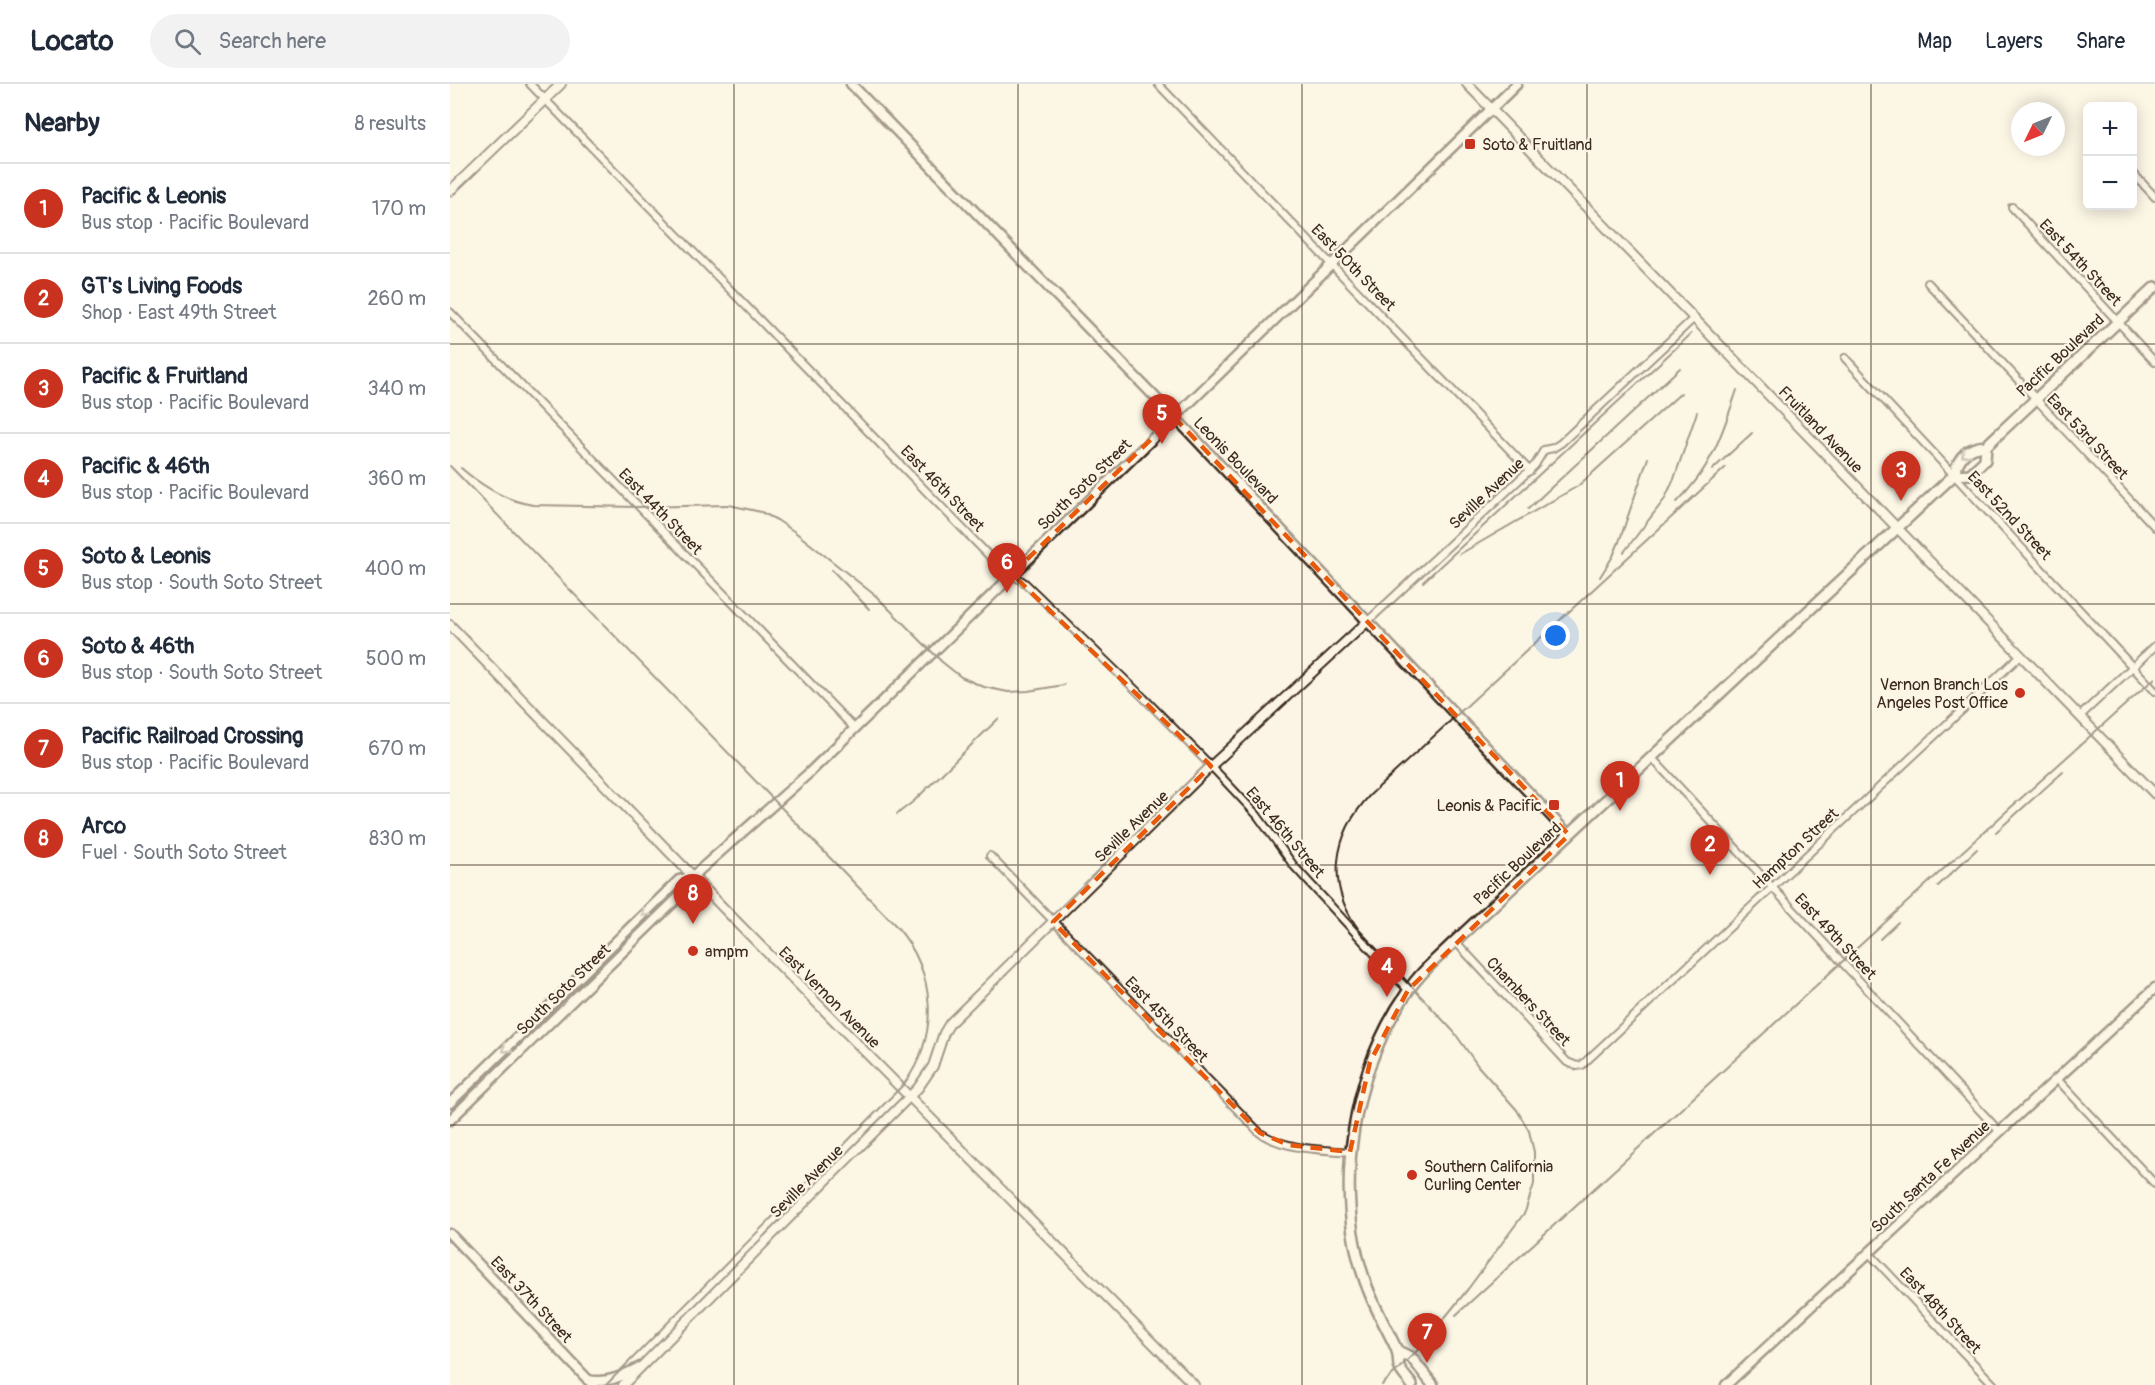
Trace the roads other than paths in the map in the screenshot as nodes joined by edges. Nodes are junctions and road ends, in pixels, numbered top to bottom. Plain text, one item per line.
1 (530, 84) edge
2 (561, 84) edge
3 (851, 84) edge
4 (1158, 84) edge
5 (1467, 84) edge
6 (1517, 84) edge
7 (545, 99) junction
8 (1492, 109) junction
9 (2137, 177) edge
10 (450, 191) edge
11 (2155, 197) edge
12 (2012, 207) dead end
13 (1332, 263) junction
14 (1929, 283) dead end
15 (2155, 286) edge
16 (450, 312) edge
17 (1694, 318) junction
18 (2118, 322) junction
19 (1845, 358) dead end
20 (2155, 362) edge
21 (2035, 398) junction
22 (1174, 417) junction
23 (1986, 446) junction
24 (1530, 471) junction
25 (1954, 475) junction
26 (2155, 527) edge
27 (1898, 528) junction
28 (1012, 574) junction
29 (1368, 621) junction
30 (450, 625) edge
31 (2155, 646) edge
32 (2021, 655) junction
33 (2133, 667) junction
34 (2155, 691) edge
35 (2080, 716) junction
36 (855, 729) junction
37 (1652, 758) junction
38 (1211, 766) junction
39 (2155, 794) edge
40 (1569, 835) junction
41 (990, 856) dead end
42 (693, 876) junction
43 (1772, 888) junction
44 (1053, 922) junction
45 (1455, 941) junction
46 (569, 987) junction
47 (2155, 988) edge
48 (1408, 990) junction
49 (578, 997) junction
50 (1587, 1061) joint
51 (2057, 1079) junction
52 (910, 1096) junction
53 (450, 1103) edge
54 (450, 1120) edge
55 (2000, 1132) junction
56 (1350, 1152) junction
57 (2155, 1184) edge
58 (450, 1234) edge
59 (1869, 1253) junction
60 (1398, 1351) junction
61 (640, 1367) junction
62 (590, 1383) edge
63 (623, 1385) edge
64 (1194, 1385) edge
65 (1412, 1385) edge
66 (1433, 1385) edge
67 (1726, 1385) edge
68 (1994, 1385) edge

1 - 7 street, East 46th Street
2 - 7 street
3 - 22 main road, Leonis Boulevard
4 - 13 street, East 50th Street
5 - 8 street, Fruitland Avenue
6 - 8 main road, South Soto Street
7 - 10 street
7 - 28 street, East 46th Street
8 - 13 main road, South Soto Street
8 - 17 street, Fruitland Avenue
9 - 11 street
12 - 18 street, East 54th Street
13 - 22 main road, South Soto Street
13 - 24 street, East 50th Street
14 - 21 street, East 53rd Street
15 - 18 main road, Pacific Boulevard
16 - 36 street, East 44th Street
17 - 24 street, Seville Avenue
17 - 27 street, Fruitland Avenue
18 - 20 street, East 54th Street
18 - 21 main road, Pacific Boulevard
19 - 25 street, East 52nd Street
21 - 23 main road, Pacific Boulevard
21 - 26 street, East 53rd Street
22 - 28 main road, South Soto Street
22 - 29 main road, Leonis Boulevard
23 -> 25 main road, Pacific Boulevard
23 - 25 main road, Pacific Boulevard
24 - 29 street, Seville Avenue
25 - 27 main road, Pacific Boulevard
25 - 33 street, East 52nd Street
27 - 32 street, Fruitland Avenue
27 - 37 main road, Pacific Boulevard
28 - 36 main road, South Soto Street
28 - 38 street, East 46th Street
29 - 38 street, Seville Avenue
29 - 40 main road, Leonis Boulevard
30 - 42 street, East Vernon Avenue
31 - 33 street
32 - 35 street, Fruitland Avenue
32 - 43 street, Hampton Street
33 - 34 street, East 52nd Street
33 - 35 street
35 - 39 street, Fruitland Avenue
36 - 42 main road, South Soto Street
37 - 40 main road, Pacific Boulevard
37 - 43 street, East 49th Street
38 - 44 street, Seville Avenue
38 - 48 street, East 46th Street
40 - 45 main road, Pacific Boulevard
41 - 44 street, East 45th Street
42 -> 46 main road, South Soto Street
42 - 49 main road, South Soto Street
42 - 52 street, East Vernon Avenue
43 - 50 street, Hampton Street
43 - 55 street, East 49th Street
44 - 52 street, Seville Avenue
44 - 56 street, East 45th Street
45 - 48 main road, Pacific Boulevard
45 - 50 street, Chambers Street
46 - 49 main road
46 -> 53 main road, South Soto Street
47 - 51 main road, South Santa Fe Avenue
48 - 56 main road, Pacific Boulevard
49 - 54 main road, South Soto Street
51 - 55 main road, South Santa Fe Avenue
51 - 57 street
52 - 61 street, Seville Avenue
52 - 64 street, East Vernon Avenue
55 - 59 main road, South Santa Fe Avenue
56 - 60 main road, Pacific Boulevard
58 - 62 main road, East 37th Street
59 - 67 main road, South Santa Fe Avenue
59 - 68 street, East 48th Street
60 - 65 main road, Pacific Boulevard
60 - 66 main road, Pacific Boulevard
61 - 62 main road
61 - 63 street, Seville Avenue

